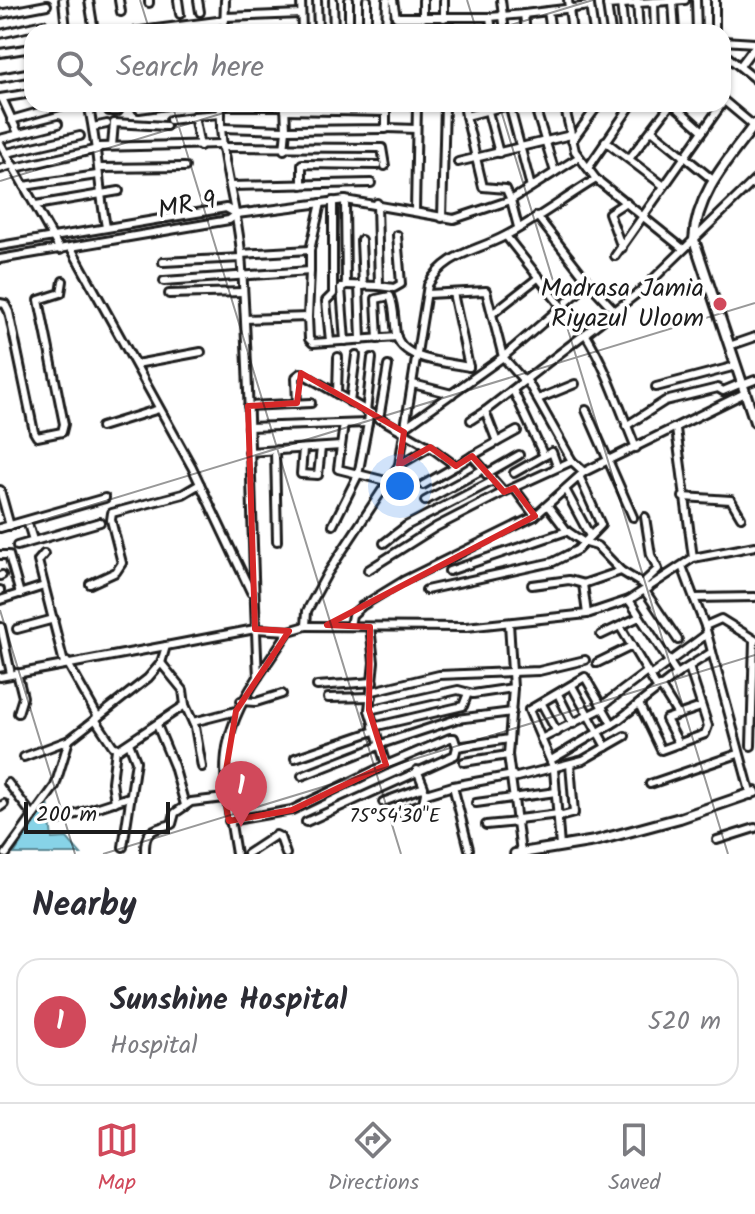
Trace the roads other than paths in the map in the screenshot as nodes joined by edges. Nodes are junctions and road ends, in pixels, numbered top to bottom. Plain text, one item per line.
1 (63, 0) edge
2 (89, 0) edge
3 (119, 0) edge
4 (178, 0) edge
5 (198, 0) edge
6 (225, 0) edge
7 (301, 0) edge
8 (317, 0) edge
9 (333, 0) edge
10 (349, 0) edge
11 (367, 0) edge
12 (387, 0) edge
13 (393, 0) edge
14 (423, 0) edge
15 (444, 0) edge
16 (501, 0) edge
17 (685, 0) edge
18 (696, 0) edge
19 (715, 0) edge
20 (638, 1) edge
21 (674, 1) edge
22 (606, 2) edge
23 (654, 2) edge
24 (589, 3) edge
25 (621, 3) junction
26 (569, 4) edge
27 (47, 5) dead end
28 (548, 11) junction
29 (121, 12) dead end
30 (200, 12) dead end
31 (0, 14) edge
32 (180, 14) dead end
33 (301, 14) junction
34 (524, 14) junction
35 (503, 16) junction
36 (490, 17) junction
37 (423, 18) junction
38 (444, 18) junction
39 (225, 19) junction
40 (65, 24) edge
41 (93, 24) edge
42 (190, 24) edge
43 (225, 24) edge
44 (302, 24) edge
45 (318, 24) edge
46 (334, 24) edge
47 (349, 24) edge
48 (367, 24) edge
49 (386, 24) edge
50 (491, 24) edge
51 (504, 24) edge
52 (525, 24) edge
53 (550, 24) edge
54 (571, 24) edge
55 (593, 24) edge
56 (610, 24) edge
57 (623, 24) edge
58 (639, 24) edge
59 (655, 24) edge
60 (675, 24) edge
61 (697, 24) edge
62 (715, 24) edge
63 (24, 28) edge
64 (0, 34) edge
65 (731, 42) edge
66 (755, 45) edge
67 (24, 49) edge
68 (0, 53) edge
69 (731, 59) edge
70 (740, 66) junction
71 (24, 74) edge
72 (0, 78) edge
73 (755, 79) edge
74 (24, 94) edge
75 (1, 98) edge
76 (731, 108) edge
77 (39, 112) edge
78 (90, 112) edge
79 (195, 112) edge
80 (208, 112) edge
81 (221, 112) edge
82 (285, 112) edge
83 (386, 112) edge
84 (417, 112) edge
85 (445, 112) edge
86 (465, 112) edge
87 (475, 112) edge
88 (488, 112) edge
89 (511, 112) edge
90 (536, 112) edge
91 (566, 112) edge
92 (592, 112) edge
93 (626, 112) edge
94 (666, 112) edge
95 (681, 112) edge
96 (716, 112) edge
97 (195, 116) junction
98 (466, 116) junction
99 (11, 120) junction
100 (58, 124) dead end
101 (107, 124) dead end
102 (754, 125) edge
103 (93, 127) junction
104 (221, 128) junction
105 (387, 128) junction
106 (416, 129) junction
107 (286, 130) junction
108 (653, 131) junction
109 (703, 131) junction
110 (18, 133) junction
111 (80, 136) dead end
112 (571, 138) junction
113 (545, 141) junction
114 (605, 141) junction
115 (222, 145) junction
116 (112, 146) junction
117 (200, 146) junction
118 (2, 147) edge
119 (98, 148) junction
120 (518, 148) junction
121 (284, 150) junction
122 (499, 153) junction
123 (579, 157) junction
124 (682, 158) junction
125 (477, 159) junction
126 (629, 159) junction
127 (458, 162) dead end
128 (14, 166) junction
129 (185, 167) dead end
130 (588, 168) junction
131 (0, 169) edge
132 (98, 171) junction
133 (555, 172) junction
134 (596, 179) junction
135 (713, 180) junction
136 (755, 180) edge
137 (371, 183) dead end
138 (302, 185) junction
139 (24, 186) junction
140 (230, 186) junction
141 (664, 186) junction
142 (531, 187) junction
143 (119, 191) dead end
144 (100, 196) junction
145 (345, 200) junction
146 (511, 200) junction
147 (333, 201) junction
148 (626, 202) junction
149 (321, 203) junction
150 (377, 203) junction
151 (36, 205) junction
152 (415, 212) junction
153 (237, 214) junction
154 (537, 216) junction
155 (644, 216) junction
156 (442, 218) junction
157 (106, 227) junction
158 (518, 227) junction
159 (397, 235) dead end
160 (55, 236) junction
161 (506, 236) junction
162 (361, 240) dead end
163 (694, 240) junction
164 (0, 246) edge
165 (71, 248) junction
166 (622, 248) junction
167 (682, 248) junction
168 (60, 250) junction
169 (310, 250) junction
170 (241, 256) junction
171 (615, 256) dead end
172 (0, 259) edge
173 (163, 262) dead end
174 (310, 271) junction
175 (242, 277) junction
176 (539, 277) junction
177 (63, 281) dead end
178 (164, 281) dead end
179 (589, 283) junction
180 (346, 285) junction
181 (361, 286) junction
182 (379, 286) junction
183 (243, 292) junction
184 (453, 293) junction
185 (169, 294) dead end
186 (427, 294) junction
187 (0, 303) edge
188 (561, 306) junction
189 (615, 311) junction
190 (492, 314) junction
191 (308, 317) junction
192 (245, 319) junction
193 (586, 335) junction
194 (397, 337) junction
195 (755, 337) edge
196 (378, 339) junction
197 (361, 340) junction
198 (330, 341) junction
199 (345, 341) junction
200 (729, 346) junction
201 (201, 352) dead end
202 (356, 355) dead end
203 (418, 356) junction
204 (338, 357) dead end
205 (503, 357) junction
206 (372, 358) dead end
207 (136, 364) junction
208 (388, 366) dead end
209 (736, 366) junction
210 (469, 367) junction
211 (471, 379) junction
212 (525, 380) junction
213 (755, 380) edge
214 (413, 384) junction
215 (575, 384) dead end
216 (656, 387) dead end
217 (743, 387) junction
218 (513, 390) junction
219 (337, 394) junction
220 (452, 394) junction
221 (538, 399) junction
222 (350, 402) junction
223 (311, 403) dead end
224 (297, 404) junction
225 (248, 406) junction
226 (159, 409) junction
227 (586, 410) dead end
228 (485, 411) junction
229 (368, 413) junction
230 (379, 419) junction
231 (471, 420) dead end
232 (755, 422) edge
233 (368, 423) junction
234 (344, 424) junction
235 (626, 426) junction
236 (101, 427) dead end
237 (248, 427) junction
238 (404, 429) junction
239 (676, 429) junction
240 (517, 431) dead end
241 (497, 442) junction
242 (341, 446) junction
243 (563, 446) junction
244 (430, 447) junction
245 (321, 448) junction
246 (636, 448) junction
247 (303, 449) junction
248 (275, 451) junction
249 (249, 452) junction
250 (552, 452) junction
251 (519, 455) dead end
252 (472, 456) junction
253 (544, 456) junction
254 (572, 461) junction
255 (610, 461) junction
256 (399, 465) junction
257 (456, 466) junction
258 (557, 466) junction
259 (484, 472) junction
260 (514, 473) dead end
261 (358, 475) junction
262 (582, 475) junction
263 (390, 482) junction
264 (491, 482) junction
265 (200, 484) junction
266 (423, 485) dead end
267 (514, 488) junction
268 (0, 490) edge
269 (566, 491) junction
270 (504, 492) junction
271 (683, 497) junction
272 (105, 498) dead end
273 (425, 501) dead end
274 (548, 506) junction
275 (535, 516) junction
276 (633, 517) dead end
277 (645, 517) dead end
278 (741, 517) dead end
279 (27, 521) junction
280 (100, 522) dead end
281 (333, 525) dead end
282 (10, 526) junction
283 (0, 528) edge
284 (567, 531) junction
285 (590, 536) junction
286 (33, 540) junction
287 (277, 541) dead end
288 (583, 542) junction
289 (384, 543) dead end
290 (17, 546) dead end
291 (755, 546) edge
292 (44, 554) dead end
293 (0, 555) edge
294 (693, 558) junction
295 (446, 561) junction
296 (682, 566) junction
297 (368, 570) dead end
298 (449, 571) junction
299 (621, 571) junction
300 (453, 583) junction
301 (90, 584) dead end
302 (584, 584) junction
303 (532, 585) dead end
304 (44, 586) junction
305 (645, 587) junction
306 (426, 590) dead end
307 (20, 594) junction
308 (253, 595) junction
309 (755, 597) edge
310 (694, 598) junction
311 (0, 600) edge
312 (629, 600) junction
313 (587, 614) junction
314 (639, 617) junction
315 (54, 619) junction
316 (509, 623) junction
317 (306, 626) junction
318 (350, 626) junction
319 (1, 627) edge
320 (370, 627) junction
321 (621, 628) junction
322 (17, 629) dead end
323 (255, 629) junction
324 (706, 630) junction
325 (289, 631) junction
326 (601, 635) dead end
327 (678, 640) dead end
328 (754, 640) edge
329 (166, 646) junction
330 (632, 646) junction
331 (712, 652) junction
332 (585, 660) dead end
333 (65, 663) junction
334 (161, 663) junction
335 (597, 663) dead end
336 (670, 665) junction
337 (689, 667) junction
338 (14, 673) junction
339 (513, 673) junction
340 (648, 674) junction
341 (677, 674) junction
342 (0, 677) edge
343 (258, 677) junction
344 (317, 686) dead end
345 (572, 686) junction
346 (659, 687) junction
347 (513, 688) junction
348 (373, 690) junction
349 (468, 693) junction
350 (282, 694) dead end
351 (559, 696) junction
352 (328, 698) dead end
353 (241, 701) junction
354 (542, 704) junction
355 (639, 704) junction
356 (185, 705) junction
357 (603, 706) junction
358 (701, 707) junction
359 (369, 710) junction
360 (236, 711) junction
361 (512, 712) junction
362 (18, 713) dead end
363 (678, 715) junction
364 (589, 716) junction
365 (97, 718) junction
366 (193, 722) junction
367 (573, 724) junction
368 (612, 724) junction
369 (157, 725) junction
370 (373, 729) junction
371 (557, 732) junction
372 (598, 734) junction
373 (625, 736) dead end
374 (509, 739) junction
375 (541, 739) junction
376 (69, 740) junction
377 (129, 743) junction
378 (679, 744) junction
379 (379, 746) junction
380 (753, 746) edge
381 (457, 747) junction
382 (606, 747) junction
383 (116, 749) junction
384 (739, 752) junction
385 (508, 755) junction
386 (24, 757) dead end
387 (295, 758) dead end
388 (551, 760) junction
389 (464, 762) dead end
390 (570, 764) junction
391 (386, 765) junction
392 (202, 767) dead end
393 (554, 769) junction
394 (417, 770) junction
395 (302, 776) dead end
396 (513, 776) junction
397 (8, 783) dead end
398 (650, 784) dead end
399 (453, 786) junction
400 (424, 790) junction
401 (556, 792) junction
402 (753, 794) edge
403 (129, 797) junction
404 (224, 798) junction
405 (515, 798) junction
406 (115, 802) junction
407 (383, 802) dead end
408 (476, 803) dead end
409 (185, 805) junction
410 (399, 812) dead end
411 (33, 816) junction
412 (559, 816) junction
413 (58, 820) dead end
414 (229, 821) junction
415 (518, 821) junction
416 (306, 822) dead end
417 (486, 825) dead end
418 (755, 828) edge
419 (717, 840) dead end
420 (123, 847) dead end
421 (560, 847) junction
422 (469, 849) dead end
423 (534, 852) edge
424 (518, 853) edge
425 (6, 854) edge
426 (145, 854) edge
427 (236, 854) edge
428 (247, 854) edge
429 (286, 854) edge

1 - 40 street
2 - 41 street
3 - 29 street
4 - 32 street
5 - 30 street
6 - 39 street
7 - 33 street
8 - 45 street
9 - 46 street
10 - 47 street
11 - 48 street
12 - 49 street
13 - 37 street
14 - 37 street
15 - 38 street
16 - 35 street
17 - 21 street
18 - 61 street
19 - 62 street
20 - 23 street
20 - 25 street
20 - 58 street
21 - 23 street
21 - 60 street
22 - 25 street
22 - 56 street
23 - 59 street
24 - 26 street
24 - 55 street
25 - 57 street
26 - 28 street
26 - 54 street
27 - 31 street
28 - 34 street
28 - 53 street
33 - 39 street
33 - 44 street
34 - 35 street
34 - 52 street
35 - 36 street
35 - 51 street
36 - 38 street
36 - 50 street
37 - 38 street
39 - 42 street
39 - 43 street
63 - 64 street
65 - 66 street
66 - 70 street
67 - 68 street
69 - 70 street
70 - 73 street
71 - 72 street
74 - 75 street
75 - 99 street
76 - 102 street
77 - 99 street
78 - 103 street
79 - 97 street
80 - 97 street
81 - 104 street
82 - 107 street
83 - 105 street
84 - 106 street
85 - 156 street
86 - 98 street
87 - 98 street
88 - 122 street
89 - 120 street
90 - 113 street
91 - 112 street
92 - 112 street
93 - 114 street
94 - 108 street
95 - 109 street
96 - 109 street
97 - 116 street
97 - 117 street
98 - 125 street
99 - 110 street
100 - 110 street
101 - 103 street
102 - 135 main road
103 - 119 street
104 - 107 street
104 - 115 street
105 - 106 street
105 - 107 street
106 - 152 street
107 - 121 street
108 - 124 street
108 - 126 street
109 - 124 street
110 - 118 street
111 - 118 street
112 - 113 street
112 - 123 street
113 - 120 street
113 - 133 street
114 - 126 street
114 - 130 street
115 - 117 street
115 - 121 street
115 - 140 street
116 - 117 street
116 - 119 street
118 - 128 street
119 - 128 street
119 - 132 street
120 - 122 street
120 - 142 street
121 - 138 street
122 - 125 street
123 - 130 street
123 - 133 street
124 - 135 street
124 - 141 street
125 - 127 street
125 - 146 street
126 - 141 street
128 - 131 street
128 - 139 street
129 - 132 street
130 - 134 street
132 - 139 street
132 - 144 street
133 - 142 street
134 - 148 street
134 - 154 street
135 - 163 main road
136 - 163 street
137 - 138 street
138 - 140 street
139 - 151 street
140 - 153 street
141 - 155 street
142 - 146 street
143 - 144 street
144 - 151 street
144 - 157 street
145 - 147 street
145 - 150 street
145 - 180 street
146 - 156 street
146 - 158 street
147 - 149 street
147 - 198 street
148 - 155 street
148 - 166 street
149 - 153 street
149 - 169 street
150 - 152 street
150 - 182 street
151 - 160 street
152 - 156 street
153 - 157 street, MR 9
153 - 165 street, MR 9
153 - 170 street
154 - 158 street
154 - 179 street
155 - 166 street
155 - 167 street
157 - 160 street, MR 9
158 - 161 street
159 - 182 street
160 - 164 street, MR 9
160 - 168 street
161 - 176 street
161 - 186 street
162 - 181 street
163 - 167 street
163 - 200 main road
165 - 168 street, MR 9
165 - 207 street
166 - 171 street
167 - 189 street
168 - 172 street, MR 9
169 - 170 street
169 - 174 street
170 - 173 street
170 - 175 street
174 - 175 street
174 - 191 street
175 - 178 street
175 - 183 street
176 - 188 street
176 - 190 street
177 - 187 street
179 - 188 street
179 - 189 street
180 - 181 street
180 - 199 street
181 - 182 street
181 - 197 street
183 - 185 street
183 - 192 street
184 - 186 street
184 - 190 street
184 - 210 street
186 - 203 street
188 - 205 street
189 - 193 street
190 - 205 street
191 - 192 street
191 - 198 street
192 - 225 street
193 - 212 street
193 - 235 street
194 - 196 street
194 - 196 street
194 - 203 street
195 - 200 street
196 - 197 street
197 - 199 street
198 - 199 street
200 - 209 main road
201 - 207 street
202 - 222 street
203 - 210 street
203 - 214 street
204 - 219 street
205 - 211 street
205 - 212 street
206 - 229 street
207 - 226 street
208 - 230 street
209 - 216 street
209 - 217 main road
210 - 211 street
211 - 220 street
212 - 218 street
212 - 221 street
213 - 217 street
214 - 220 street
214 - 238 street
215 - 221 street
217 - 232 main road
217 - 235 street
217 - 239 street
218 - 228 street
218 - 253 street
219 - 222 street
219 - 224 street
220 - 238 street
221 - 243 street
222 - 229 street
223 - 224 street
224 - 225 street
225 - 237 street
226 - 236 street
226 - 265 street
227 - 255 street
228 - 231 street
228 - 241 street
229 - 230 street
229 - 233 street
230 - 238 street
233 - 234 street
233 - 261 street
234 - 237 street
234 - 242 street
235 - 246 street
237 - 249 street
238 - 244 street
238 - 256 street
239 - 246 street
239 - 271 street
240 - 241 street
241 - 252 street
242 - 245 street
242 - 261 street
243 - 250 street
243 - 254 street
244 - 256 street
244 - 257 street
245 - 247 street
245 - 247 street
246 - 255 street
247 - 248 street
248 - 249 street
248 - 287 street
249 - 308 street
250 - 253 street
250 - 258 street
251 - 259 street
252 - 257 street
252 - 259 street
253 - 260 street
254 - 258 street
254 - 262 street
255 - 262 street
255 - 276 street
256 - 263 street
257 - 266 street
258 - 267 street
259 - 264 street
259 - 273 street
261 - 263 street
261 - 281 street
262 - 269 street
262 - 285 street
263 - 317 street
264 - 270 street
264 - 289 street
265 - 301 street
265 - 308 street
267 - 270 street
267 - 275 street
268 - 282 street
269 - 274 street
269 - 285 street
270 - 297 street
271 - 278 street
271 - 294 street
272 - 279 street
274 - 275 street
274 - 284 street
275 - 295 street
277 - 305 street
279 - 282 street
279 - 286 street
280 - 286 street
282 - 283 street
284 - 288 street
284 - 298 street
285 - 288 street
286 - 290 street
288 - 299 street
288 - 300 street
291 - 294 street
292 - 304 street
293 - 307 street
294 - 296 street
295 - 298 street
295 - 318 street
296 - 305 street
296 - 310 street
298 - 300 street
299 - 302 street
299 - 305 street
300 - 306 street
302 - 303 street
302 - 313 street
304 - 307 street
304 - 315 street
305 - 312 street
305 - 327 street
307 - 311 street
308 - 323 street
309 - 310 street
310 - 324 street
312 - 313 street
312 - 314 street
313 - 316 street
314 - 321 street
314 - 336 street
315 - 322 street
315 - 333 street
316 - 320 street
316 - 339 street
317 - 318 street
317 - 325 street
318 - 320 street
319 - 338 street
320 - 348 street
321 - 326 street
321 - 330 street
323 - 325 street
323 - 329 street
323 - 343 street
324 - 328 street
324 - 331 street
324 - 336 street
325 - 343 street
328 - 380 street
329 - 333 street
329 - 334 street
330 - 335 street
330 - 340 street
331 - 337 street
331 - 384 street
332 - 339 street
333 - 338 street
333 - 365 street
334 - 356 street
334 - 365 street
336 - 340 street
336 - 341 street
337 - 341 street
337 - 358 street
338 - 342 street
338 - 362 street
339 - 347 street
339 - 348 street
340 - 346 street
340 - 357 street
341 - 346 street
343 - 353 street
344 - 348 street
345 - 351 street
345 - 357 street
345 - 364 street
346 - 355 street
346 - 363 street
347 - 349 street
347 - 361 street
348 - 352 street
348 - 359 street
349 - 359 street
349 - 370 street
350 - 353 street
351 - 354 street
351 - 367 street
353 - 360 street
354 - 371 street
354 - 375 street
355 - 368 street
355 - 378 street
356 - 366 street
356 - 369 street
357 - 364 street
357 - 368 street
358 - 363 street
358 - 378 street
359 - 370 street
360 - 366 street
360 - 404 street
361 - 374 street
361 - 379 street
363 - 378 street
364 - 367 street
364 - 372 street
365 - 376 street
365 - 383 street
366 - 392 street
367 - 371 street
368 - 372 street
369 - 377 street
369 - 409 street
370 - 379 street
370 - 387 street
371 - 375 street
372 - 382 street
372 - 388 street
373 - 382 street
374 - 381 street
374 - 385 street
375 - 388 street
376 - 386 street
376 - 411 street
377 - 383 street
377 - 403 street
379 - 391 street
379 - 395 street
380 - 384 street
381 - 391 street
381 - 394 street
382 - 390 street
383 - 406 street
384 - 398 street
384 - 402 street
385 - 389 street
385 - 396 street
388 - 393 street
390 - 393 street
390 - 412 street
391 - 414 street
393 - 396 street
393 - 401 street
394 - 400 street
394 - 416 street
396 - 399 street
396 - 405 street
397 - 411 street
399 - 400 street
399 - 422 street
400 - 407 street
400 - 410 street
401 - 405 street
401 - 412 street
402 - 421 main road
403 - 406 street
403 - 420 street
404 - 409 street
404 - 414 street
405 - 408 street
405 - 415 street
406 - 413 street
409 - 426 street
411 - 425 street
412 - 415 street
412 - 421 street
414 - 427 street
415 - 417 street
415 - 424 street
418 - 419 street
421 - 423 main road
423 - 424 main road
428 - 429 street

